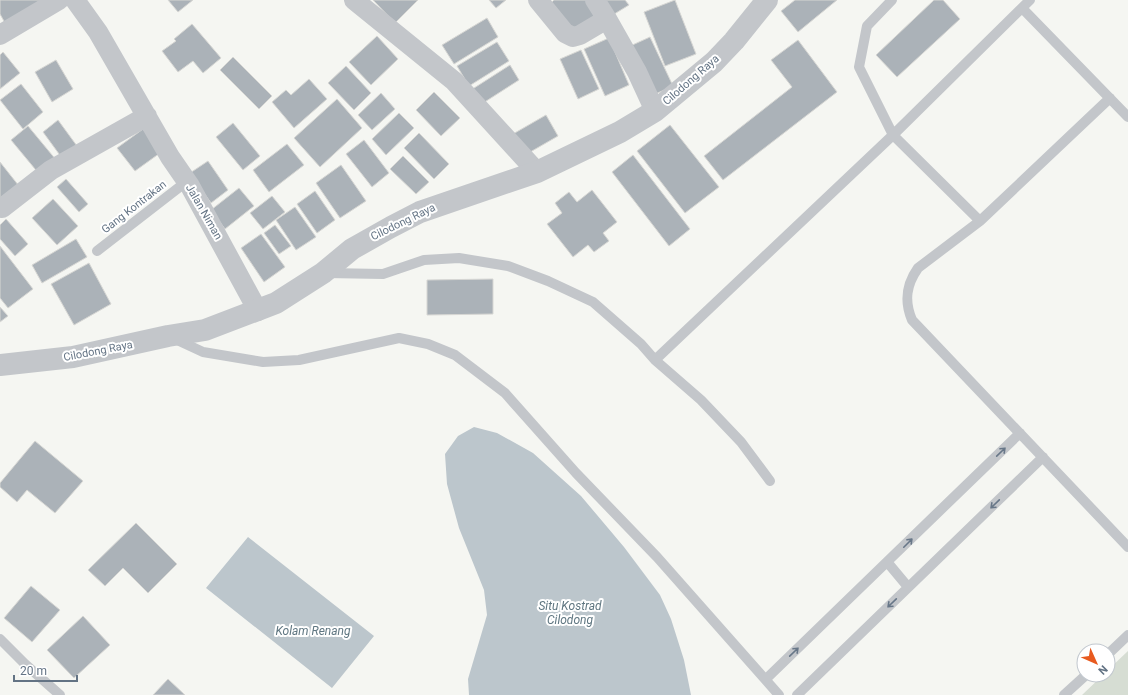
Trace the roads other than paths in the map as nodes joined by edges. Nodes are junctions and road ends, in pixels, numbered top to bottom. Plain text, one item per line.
1 (59, 0) edge
2 (74, 0) edge
3 (354, 0) edge
4 (538, 0) edge
5 (595, 0) edge
6 (767, 0) edge
7 (892, 0) edge
8 (1030, 0) edge
9 (1022, 8) junction
10 (607, 19) junction
11 (0, 35) edge
12 (1110, 98) junction
13 (655, 111) junction
14 (146, 116) junction
15 (1128, 117) edge
16 (893, 135) junction
17 (537, 172) junction
18 (186, 182) junction
19 (2, 208) dead end
20 (980, 221) junction
21 (97, 250) dead end
22 (323, 273) junction
23 (258, 311) junction
24 (168, 336) junction
25 (655, 360) junction
26 (0, 365) edge
27 (1020, 433) junction
28 (1043, 457) junction
29 (770, 481) dead end
30 (1128, 547) edge
31 (888, 563) junction
32 (908, 587) junction
33 (1128, 635) edge
34 (0, 639) edge
35 (1116, 646) edge
36 (766, 679) junction
37 (1077, 683) edge
38 (60, 695) edge
39 (779, 695) edge
40 (797, 695) edge
41 (1064, 695) edge

1 - 11 street
2 - 14 street, Jalan Niman
3 - 17 street
4 - 10 street
5 - 10 street
6 - 13 street, Cilodong Raya
7 - 16 lane
8 - 9 lane
9 - 12 lane
9 - 16 lane
10 - 13 street
12 - 15 lane
12 - 20 lane
13 - 17 street, Cilodong Raya
14 - 18 street, Jalan Niman
14 - 19 street
16 - 20 lane
16 - 25 lane
17 - 22 street, Cilodong Raya
18 - 21 lane, Gang Kontrakan
18 - 23 street, Jalan Niman
20 - 27 lane
22 - 23 street, Cilodong Raya
22 - 25 lane
23 - 24 street, Cilodong Raya
24 - 26 street, Cilodong Raya
24 - 36 lane
25 - 29 lane
27 - 28 lane
31 -> 27 lane
28 - 30 lane
28 -> 32 lane
31 - 32 lane
36 -> 31 lane
32 -> 40 lane
33 - 35 lane
34 - 38 lane
36 - 39 lane
37 - 41 lane

